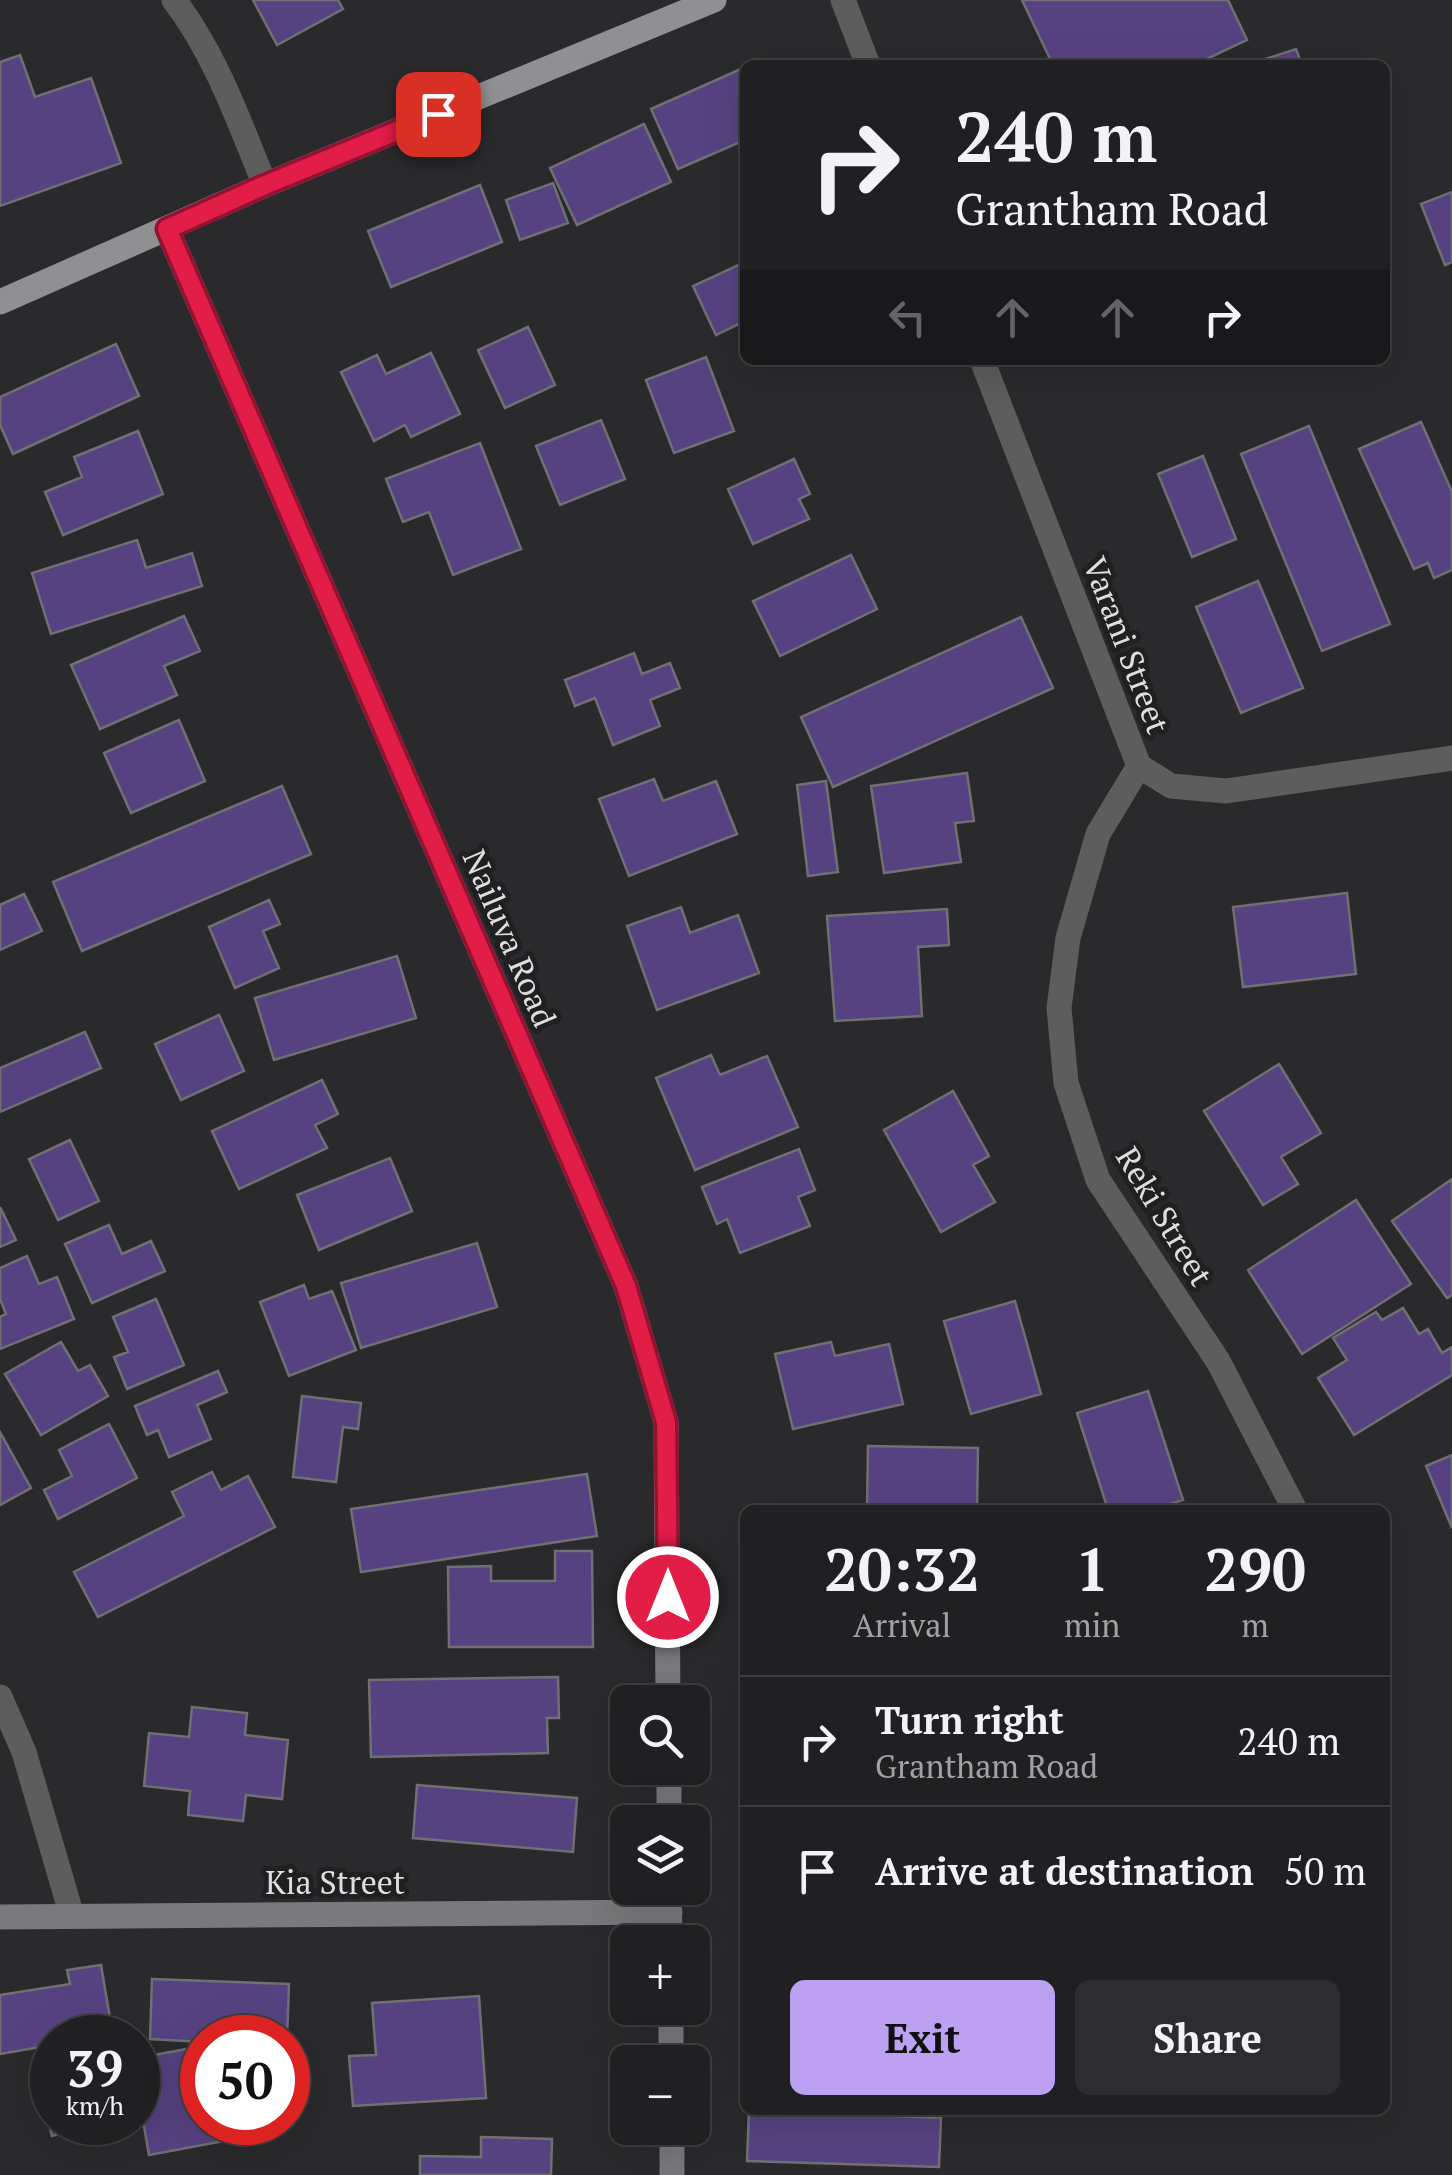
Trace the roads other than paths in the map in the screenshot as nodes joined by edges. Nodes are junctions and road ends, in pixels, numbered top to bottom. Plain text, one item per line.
1 (174, 0) edge
2 (714, 0) edge
3 (843, 0) edge
4 (866, 60) edge
5 (265, 185) junction
6 (167, 229) junction
7 (0, 302) edge
8 (984, 365) edge
9 (1452, 758) edge
10 (1139, 766) junction
11 (1293, 1505) edge
12 (668, 1685) edge
13 (0, 1697) edge
14 (610, 1902) edge
15 (72, 1916) junction
16 (0, 1917) edge
17 (672, 2145) edge
18 (672, 2175) edge

1 - 5 street
2 - 5 main road
3 - 4 street
5 - 6 main road
6 - 7 main road
6 - 12 main road, Nailuva Road
8 - 10 street, Varani Street
9 - 10 street, Varani Street
10 - 11 street, Reki Street
13 - 15 street
14 - 15 main road, Kia Street
15 - 16 main road, Kia Street
17 - 18 main road

